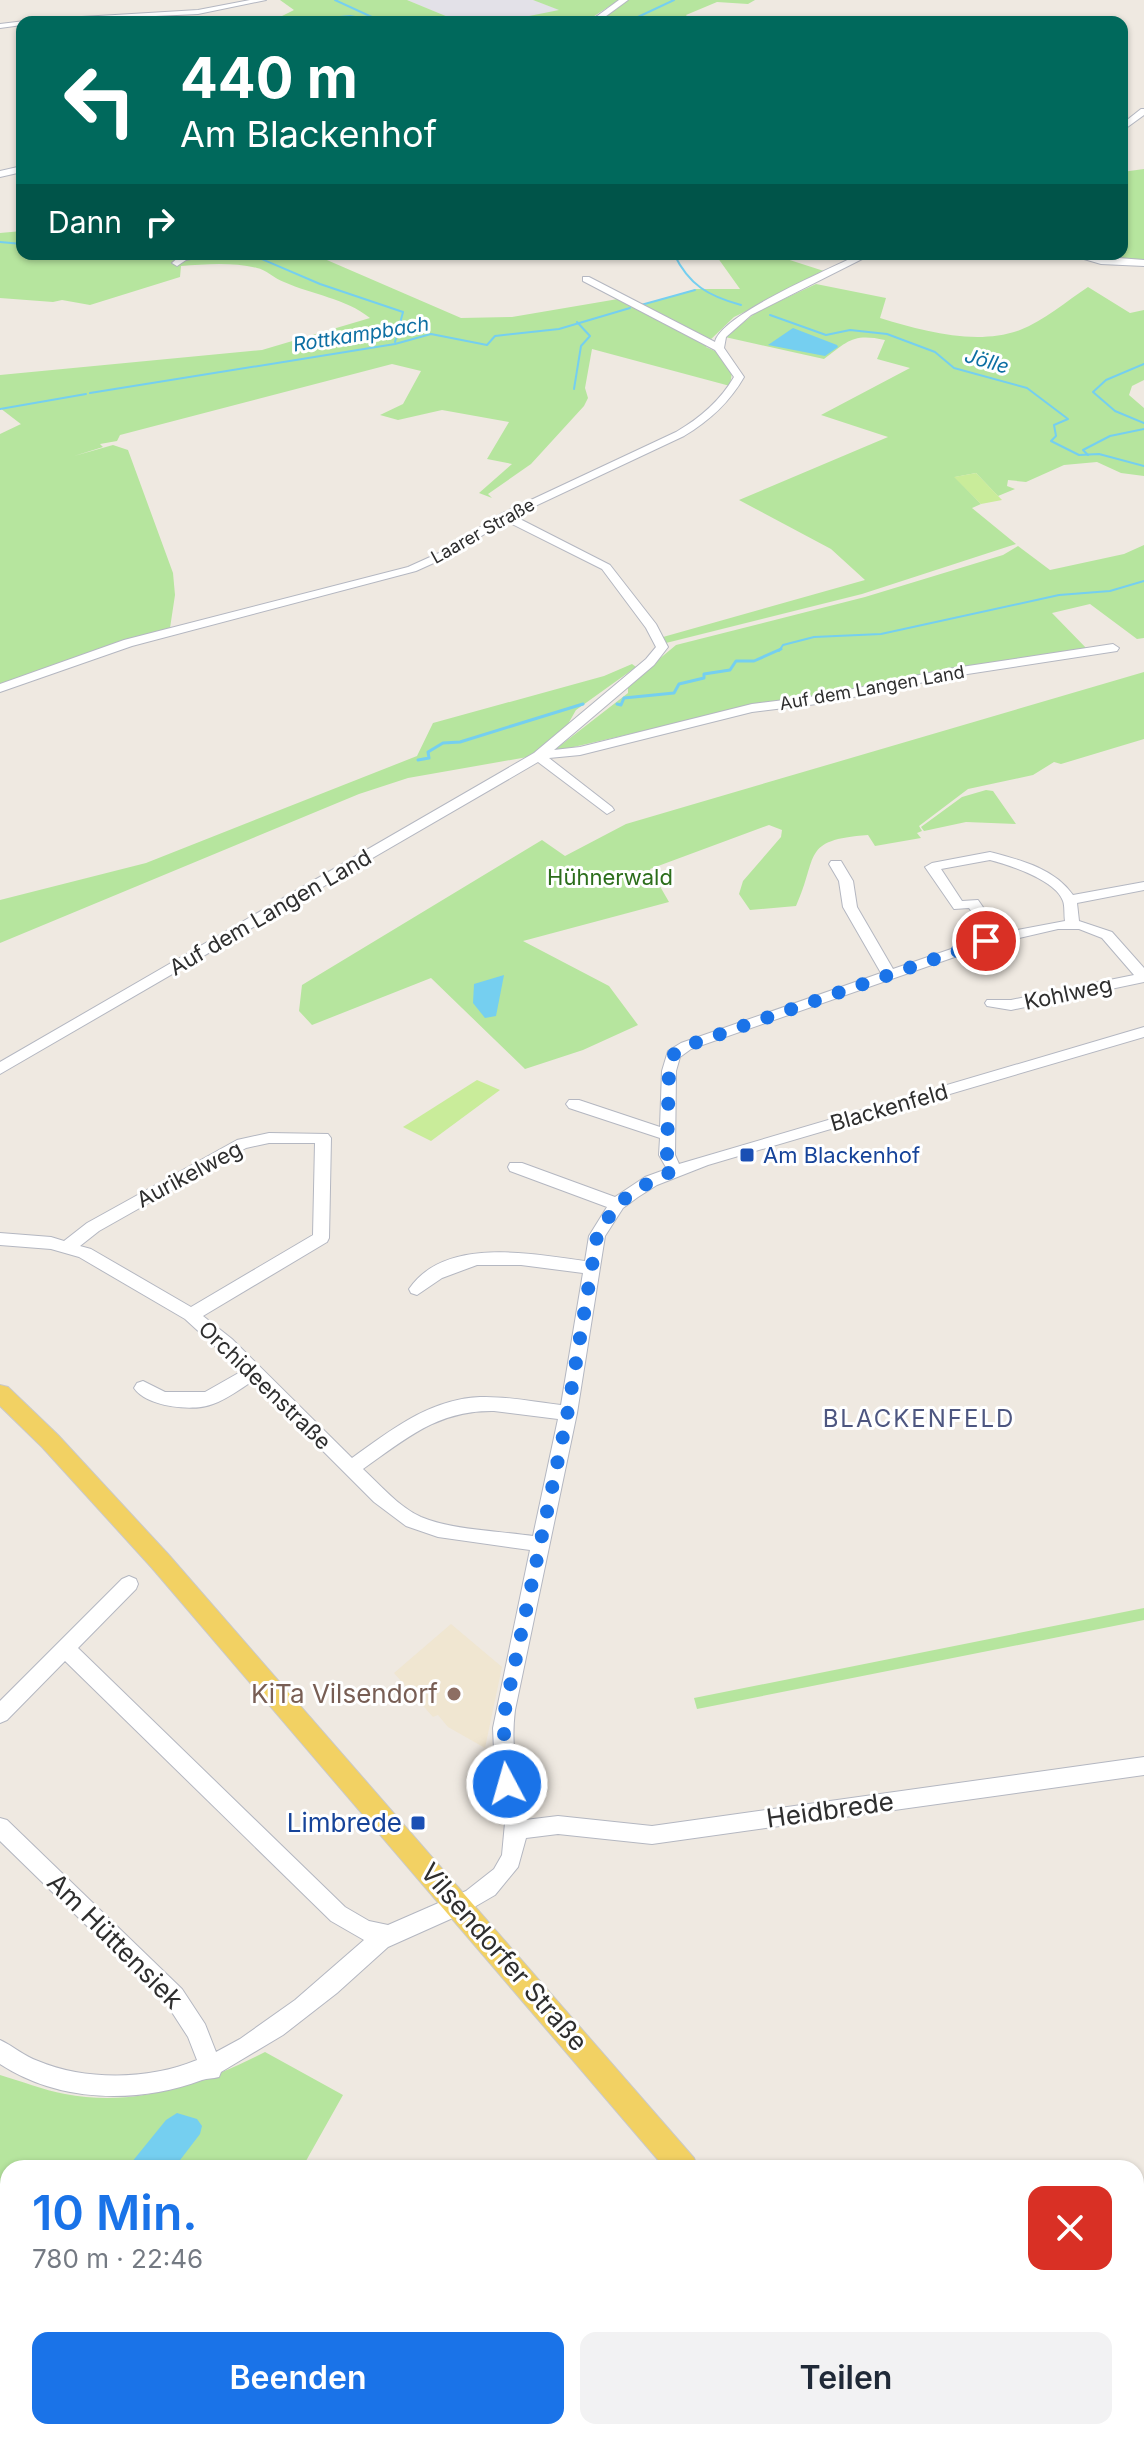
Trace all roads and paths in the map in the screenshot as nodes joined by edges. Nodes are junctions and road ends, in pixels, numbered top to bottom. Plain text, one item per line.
1 (262, 0) edge
2 (624, 0) edge
3 (132, 16) edge
4 (601, 16) edge
5 (1144, 111) edge
6 (1128, 123) edge
7 (181, 260) edge
8 (855, 260) edge
9 (1097, 260) edge
10 (177, 263) dead end
11 (1144, 263) edge
12 (586, 279) dead end
13 (719, 348) junction
14 (505, 516) junction
15 (1113, 648) dead end
16 (0, 688) edge
17 (539, 756) junction
18 (607, 810) dead end
19 (836, 864) dead end
20 (1144, 886) edge
21 (1070, 900) junction
22 (1072, 924) junction
23 (997, 938) junction
24 (890, 976) junction
25 (1144, 977) edge
26 (992, 1003) dead end
27 (1144, 1032) edge
28 (0, 1069) edge
29 (574, 1104) dead end
30 (667, 1135) junction
31 (516, 1167) dead end
32 (675, 1170) junction
33 (617, 1204) junction
34 (0, 1239) edge
35 (68, 1246) junction
36 (590, 1268) junction
37 (417, 1289) dead end
38 (191, 1315) junction
39 (254, 1372) junction
40 (143, 1388) dead end
41 (0, 1393) edge
42 (568, 1413) junction
43 (350, 1468) junction
44 (540, 1544) junction
45 (129, 1584) dead end
46 (64, 1647) junction
47 (0, 1714) edge
48 (1144, 1766) edge
49 (0, 1827) edge
50 (515, 1830) junction
51 (459, 1904) junction
52 (389, 1935) junction
53 (0, 2051) edge
54 (211, 2069) junction
55 (677, 2160) edge

1 - 3 street
2 - 4 street
5 - 6 street
7 - 10 street
8 - 13 street
9 - 11 street
12 - 13 street
13 - 14 street, Laarer Straße
14 - 16 street, Laarer Straße
14 - 17 street, Auf dem Langen Land
15 - 17 street, Auf dem Langen Land
17 - 18 street
17 - 28 street, Auf dem Langen Land
19 - 24 street
20 - 21 street
21 - 22 street
21 - 23 street
22 - 23 street
22 - 25 street
23 - 24 street
24 - 30 street
25 - 26 street, Kohlweg
27 - 32 street, Blackenfeld
29 - 30 street
30 - 32 street
31 - 33 street
32 - 33 street, Blackenfeld
33 - 36 street, Blackenfeld
34 - 35 street, Orchideenstraße
35 - 38 street, Orchideenstraße
35 - 38 street, Aurikelweg
36 - 37 street
36 - 42 street, Blackenfeld
38 - 39 street, Orchideenstraße
39 - 40 street
39 - 43 street, Orchideenstraße
41 - 51 main road, Vilsendorfer Straße
42 - 43 street, Orchideenstraße
42 - 44 street, Blackenfeld
43 - 44 street, Orchideenstraße
44 - 50 street, Blackenfeld
45 - 46 street
46 - 47 street
46 - 52 street
48 - 50 street, Heidbrede
49 - 54 street, Am Hüttensiek
50 - 51 street, Blackenfeld
51 - 52 street, Blackenfeld
51 - 55 main road, Vilsendorfer Straße
52 - 54 street, Blackenfeld
53 - 54 street, Blackenfeld

